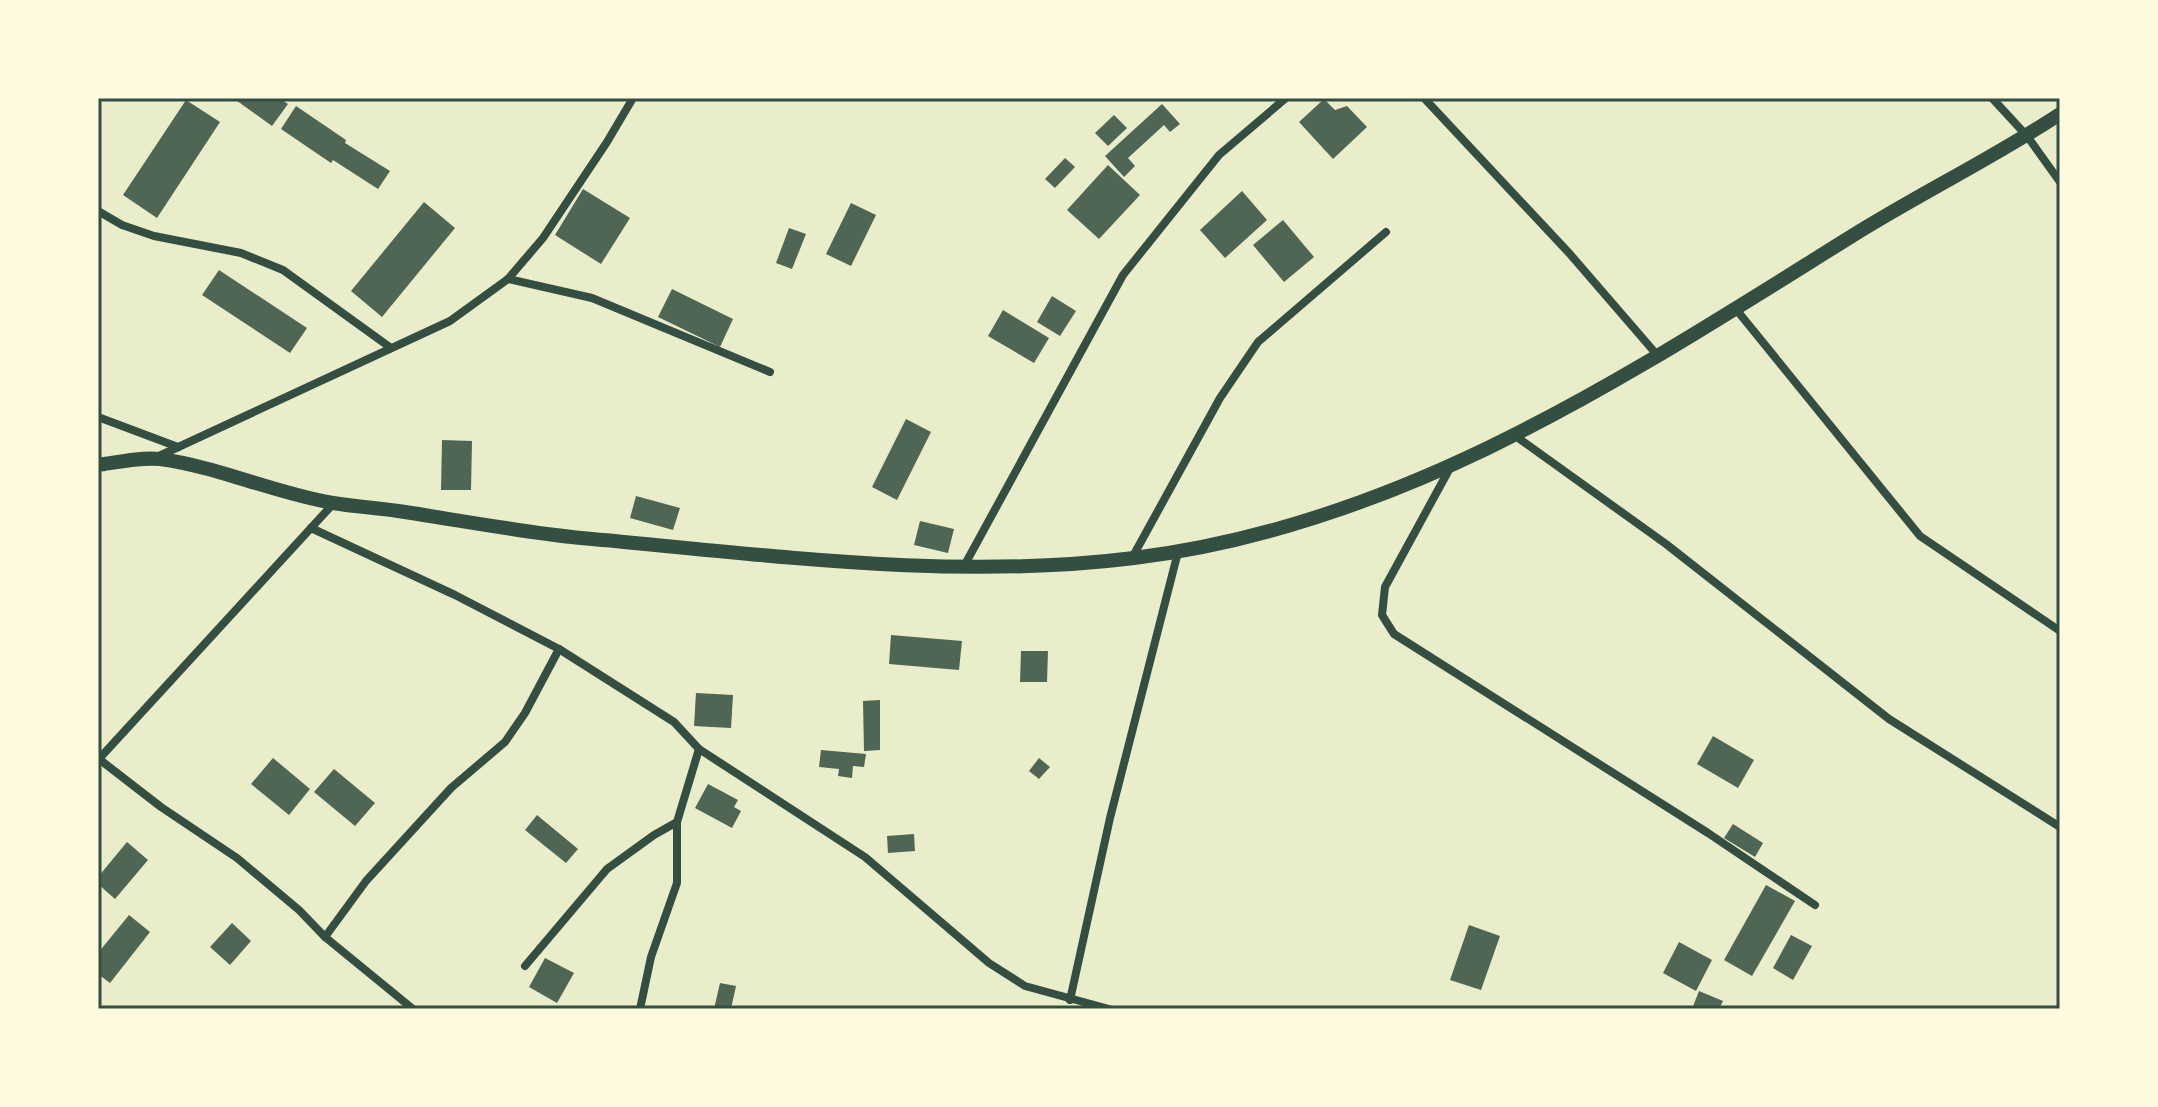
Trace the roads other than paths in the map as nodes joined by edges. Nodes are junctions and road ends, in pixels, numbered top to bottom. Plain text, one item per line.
1 (633, 98) edge
2 (1286, 98) edge
3 (1424, 98) edge
4 (1992, 98) edge
5 (2060, 114) edge
6 (2027, 136) junction
7 (2060, 182) edge
8 (98, 211) edge
9 (1386, 232) dead end
10 (508, 279) junction
11 (1735, 308) junction
12 (391, 348) junction
13 (1658, 356) junction
14 (770, 372) dead end
15 (98, 417) edge
16 (1514, 435) junction
17 (178, 447) junction
18 (155, 458) junction
19 (98, 465) edge
20 (1450, 468) junction
21 (333, 503) junction
22 (311, 528) junction
23 (1178, 552) junction
24 (1132, 559) junction
25 (963, 568) junction
26 (2060, 631) edge
27 (559, 649) junction
28 (699, 749) junction
29 (98, 759) edge
30 (677, 822) junction
31 (2060, 827) edge
32 (1815, 905) dead end
33 (325, 937) junction
34 (525, 966) dead end
35 (1070, 1000) junction
36 (413, 1009) edge
37 (640, 1009) edge
38 (1109, 1009) edge

1 - 10 street
2 - 25 street
3 - 13 street
4 - 6 street
5 - 6 street
6 - 7 street
6 - 11 street
8 - 12 street
9 - 24 street
10 - 12 street
10 - 14 street
11 - 13 street
11 - 26 street
12 - 17 street
13 - 16 street
15 - 17 street
16 - 20 street
16 - 31 street
17 - 18 street
18 - 19 street
18 - 21 street
20 - 23 street
20 - 32 street
21 - 22 street
21 - 25 street
22 - 27 street
22 - 29 street
23 - 24 street
23 - 35 street
24 - 25 street
27 - 28 street
27 - 33 street
28 - 30 street
28 - 35 street
29 - 33 street
30 - 34 street
30 - 37 street
33 - 36 street
35 - 38 street

